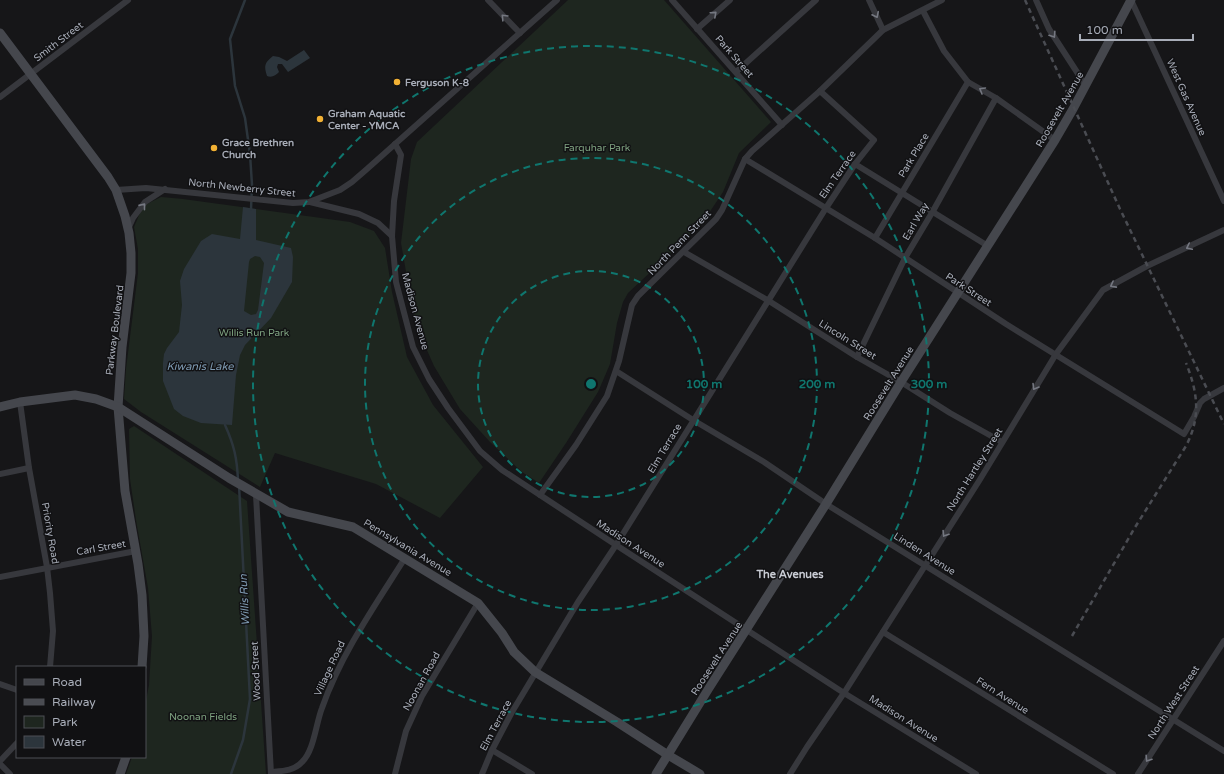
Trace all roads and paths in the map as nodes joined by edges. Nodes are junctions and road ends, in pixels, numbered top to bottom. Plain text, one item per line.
1 (128, 0) edge
2 (488, 0) edge
3 (557, 0) edge
4 (672, 0) edge
5 (730, 0) edge
6 (816, 0) edge
7 (869, 0) edge
8 (942, 0) edge
9 (1036, 0) edge
10 (1131, 0) edge
11 (922, 11) junction
12 (697, 29) junction
13 (883, 30) junction
14 (0, 33) edge
15 (520, 33) junction
16 (736, 72) junction
17 (31, 74) junction
18 (968, 82) junction
19 (1086, 86) junction
20 (820, 91) junction
21 (0, 97) edge
22 (996, 98) junction
23 (782, 125) junction
24 (1055, 140) junction
25 (396, 144) junction
26 (745, 158) junction
27 (855, 164) junction
28 (116, 190) junction
29 (165, 190) junction
30 (902, 192) junction
31 (1224, 201) edge
32 (310, 202) junction
33 (826, 208) junction
34 (933, 211) junction
35 (128, 229) junction
36 (1224, 230) edge
37 (392, 236) junction
38 (875, 238) junction
39 (988, 246) junction
40 (684, 252) junction
41 (905, 258) junction
42 (958, 293) junction
43 (769, 301) junction
44 (1056, 354) junction
45 (857, 357) junction
46 (616, 371) junction
47 (901, 382) junction
48 (1224, 388) edge
49 (20, 402) junction
50 (0, 407) edge
51 (118, 407) junction
52 (693, 420) junction
53 (1002, 442) junction
54 (29, 468) junction
55 (0, 474) edge
56 (252, 492) junction
57 (540, 495) junction
58 (826, 504) junction
59 (616, 545) junction
60 (136, 551) junction
61 (405, 558) junction
62 (926, 565) junction
63 (47, 567) junction
64 (0, 577) edge
65 (478, 603) junction
66 (746, 630) junction
67 (883, 632) junction
68 (1224, 641) edge
69 (50, 666) edge
70 (142, 666) edge
71 (535, 672) junction
72 (0, 684) edge
73 (16, 690) edge
74 (844, 693) junction
75 (1173, 721) junction
76 (16, 744) edge
77 (492, 750) junction
78 (1224, 751) edge
79 (668, 755) junction
80 (126, 758) edge
81 (0, 763) edge
82 (271, 773) edge
83 (10, 774) edge
84 (120, 774) edge
85 (395, 774) edge
86 (482, 774) edge
87 (532, 774) edge
88 (656, 774) edge
89 (700, 774) edge
90 (790, 774) edge
91 (976, 774) edge
92 (1114, 774) edge
93 (1138, 774) edge

1 - 17 street, Smith Street
15 -> 2 street
3 - 15 street, North Newberry Street
4 - 12 street, Park Street
12 -> 5 street
6 - 16 street
7 -> 13 street
8 - 11 street, North Penn Street
9 -> 19 street
10 - 19 street, Roosevelt Avenue
10 - 31 street, West Gas Avenue
11 - 13 street, North Penn Street
11 - 18 street
12 - 16 street, Park Street
13 - 20 street, North Penn Street
14 - 17 street, Parkway Boulevard
15 - 25 street, North Newberry Street
16 - 23 street, Park Street
17 - 21 street, Smith Street
17 - 28 street, Parkway Boulevard
22 -> 18 street
18 - 30 street, Park Place
19 - 24 street, Roosevelt Avenue
20 - 23 street, North Penn Street
20 - 27 street, Elm Terrace
22 - 24 street
22 - 34 street, Earl Way
23 - 26 street, North Penn Street
24 - 39 street, Roosevelt Avenue
25 - 32 street, North Newberry Street
25 - 37 street, Madison Avenue
26 - 33 street, Park Street
26 - 40 street, North Penn Street
27 - 30 street
27 - 33 street, Elm Terrace
28 - 29 street, North Newberry Street
28 - 35 street, Parkway Boulevard
29 - 32 street, North Newberry Street
35 -> 29 street
30 - 34 street
30 - 38 street, Park Place
32 - 37 street
33 - 38 street, Park Street
33 - 43 street, Elm Terrace
34 - 39 street
34 - 41 street, Earl Way
35 - 51 street, Parkway Boulevard
36 -> 44 street, North Hartley Street
37 - 57 street, Madison Avenue
38 - 41 street, Park Street
39 - 42 street, Roosevelt Avenue
40 - 43 street, Lincoln Street
40 - 46 street, North Penn Street
41 - 42 street, Park Street
41 - 45 street, Earl Way
42 - 44 street, Park Street
42 - 47 street, Roosevelt Avenue
43 - 45 street, Lincoln Street
43 - 52 street, Elm Terrace
44 - 48 street, Park Street
44 -> 53 street, North Hartley Street
45 - 47 street, Lincoln Street
46 - 52 street, Linden Avenue
46 - 57 street, North Penn Street
47 - 53 street, Lincoln Street
47 - 58 street, Roosevelt Avenue
49 - 50 street, Pennsylvania Avenue
49 - 51 street, Pennsylvania Avenue
49 - 54 street, Priority Road
51 - 56 street, Pennsylvania Avenue
51 - 60 street, Parkway Boulevard
52 - 58 street, Linden Avenue
52 - 59 street, Elm Terrace
53 -> 62 street, North Hartley Street
54 - 55 street
54 - 63 street, Priority Road
56 - 61 street, Pennsylvania Avenue
56 - 82 street, Wood Street
57 - 59 street, Madison Avenue
58 - 62 street, Linden Avenue
58 - 66 street, Roosevelt Avenue
59 - 66 street, Madison Avenue
59 - 71 street, Elm Terrace
60 - 63 street, Carl Street
60 - 70 street, Parkway Boulevard
61 - 65 street, Pennsylvania Avenue
61 - 82 street, Village Road
62 - 67 street, North Hartley Street
62 - 75 street, Linden Avenue
63 - 64 street, Carl Street
63 - 69 street, Priority Road
65 - 71 street, Pennsylvania Avenue
65 - 85 street, Noonan Road
66 - 74 street, Madison Avenue
66 - 79 street, Roosevelt Avenue
67 - 74 street, North Hartley Street
67 - 92 street, Fern Avenue
68 - 75 street, North West Street
71 - 77 street, Elm Terrace
71 - 79 street, Pennsylvania Avenue
72 - 73 street
74 - 90 street, North Hartley Street
74 - 91 street, Madison Avenue
75 - 78 street, Linden Avenue
75 -> 93 street, North West Street
76 - 81 street
77 - 86 street, Elm Terrace
77 - 87 street
79 - 88 street, Roosevelt Avenue
79 - 89 street, Pennsylvania Avenue
80 - 84 street
81 - 83 street

